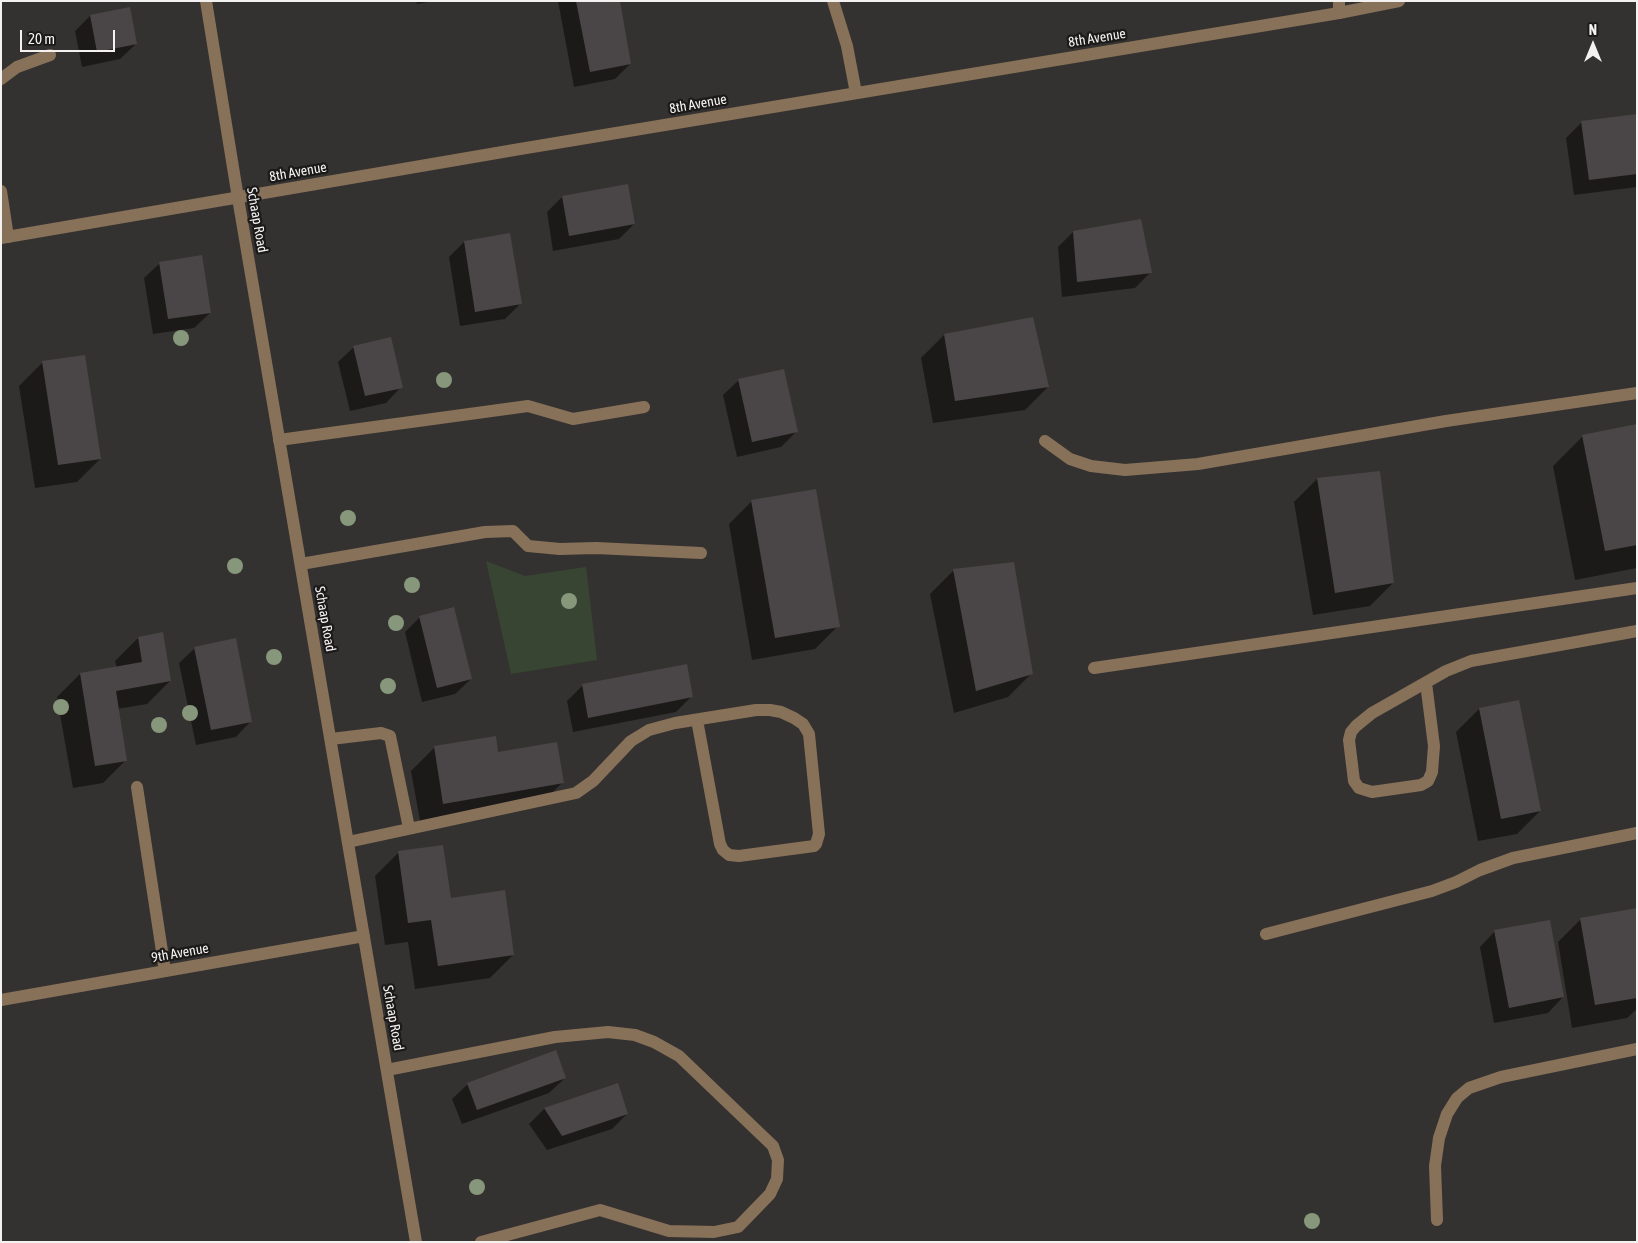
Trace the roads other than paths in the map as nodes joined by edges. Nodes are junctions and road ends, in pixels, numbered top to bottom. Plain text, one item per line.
1 (206, 1) edge
2 (832, 1) edge
3 (1399, 1) edge
4 (1339, 7) edge
5 (50, 55) dead end
6 (1, 79) edge
7 (856, 93) junction
8 (1, 191) edge
9 (238, 198) junction
10 (5, 238) edge
11 (1637, 393) edge
12 (644, 407) dead end
13 (279, 440) junction
14 (1045, 441) dead end
15 (701, 553) dead end
16 (300, 564) junction
17 (1637, 588) edge
18 (1637, 631) edge
19 (1094, 668) dead end
20 (1426, 683) junction
21 (698, 720) junction
22 (331, 739) junction
23 (137, 787) dead end
24 (408, 828) junction
25 (1637, 833) edge
26 (348, 842) junction
27 (1266, 934) dead end
28 (364, 936) junction
29 (164, 971) junction
30 (1, 1000) edge
31 (1637, 1049) edge
32 (387, 1070) junction
33 (1437, 1220) dead end
34 (416, 1242) edge
35 (481, 1242) edge

1 - 9 street, Schaap Road
2 - 7 street
3 - 4 street, 8th Avenue
4 - 7 street, 8th Avenue
5 - 6 street
7 - 9 street, 8th Avenue
8 - 10 street
9 - 10 street, 8th Avenue
9 - 13 street, Schaap Road
11 - 14 street
12 - 13 street
13 - 16 street, Schaap Road
15 - 16 street
16 - 22 street, Schaap Road
17 - 19 street
18 - 20 street
20 - 20 street
21 - 21 street
21 - 24 street
22 - 24 street
22 - 26 street, Schaap Road
23 - 29 street
24 - 26 street
25 - 27 street
26 - 28 street, Schaap Road
28 - 29 street, 9th Avenue
28 - 32 street, Schaap Road
29 - 30 street, 9th Avenue
31 - 33 street
32 - 34 street, Schaap Road
32 - 35 street

